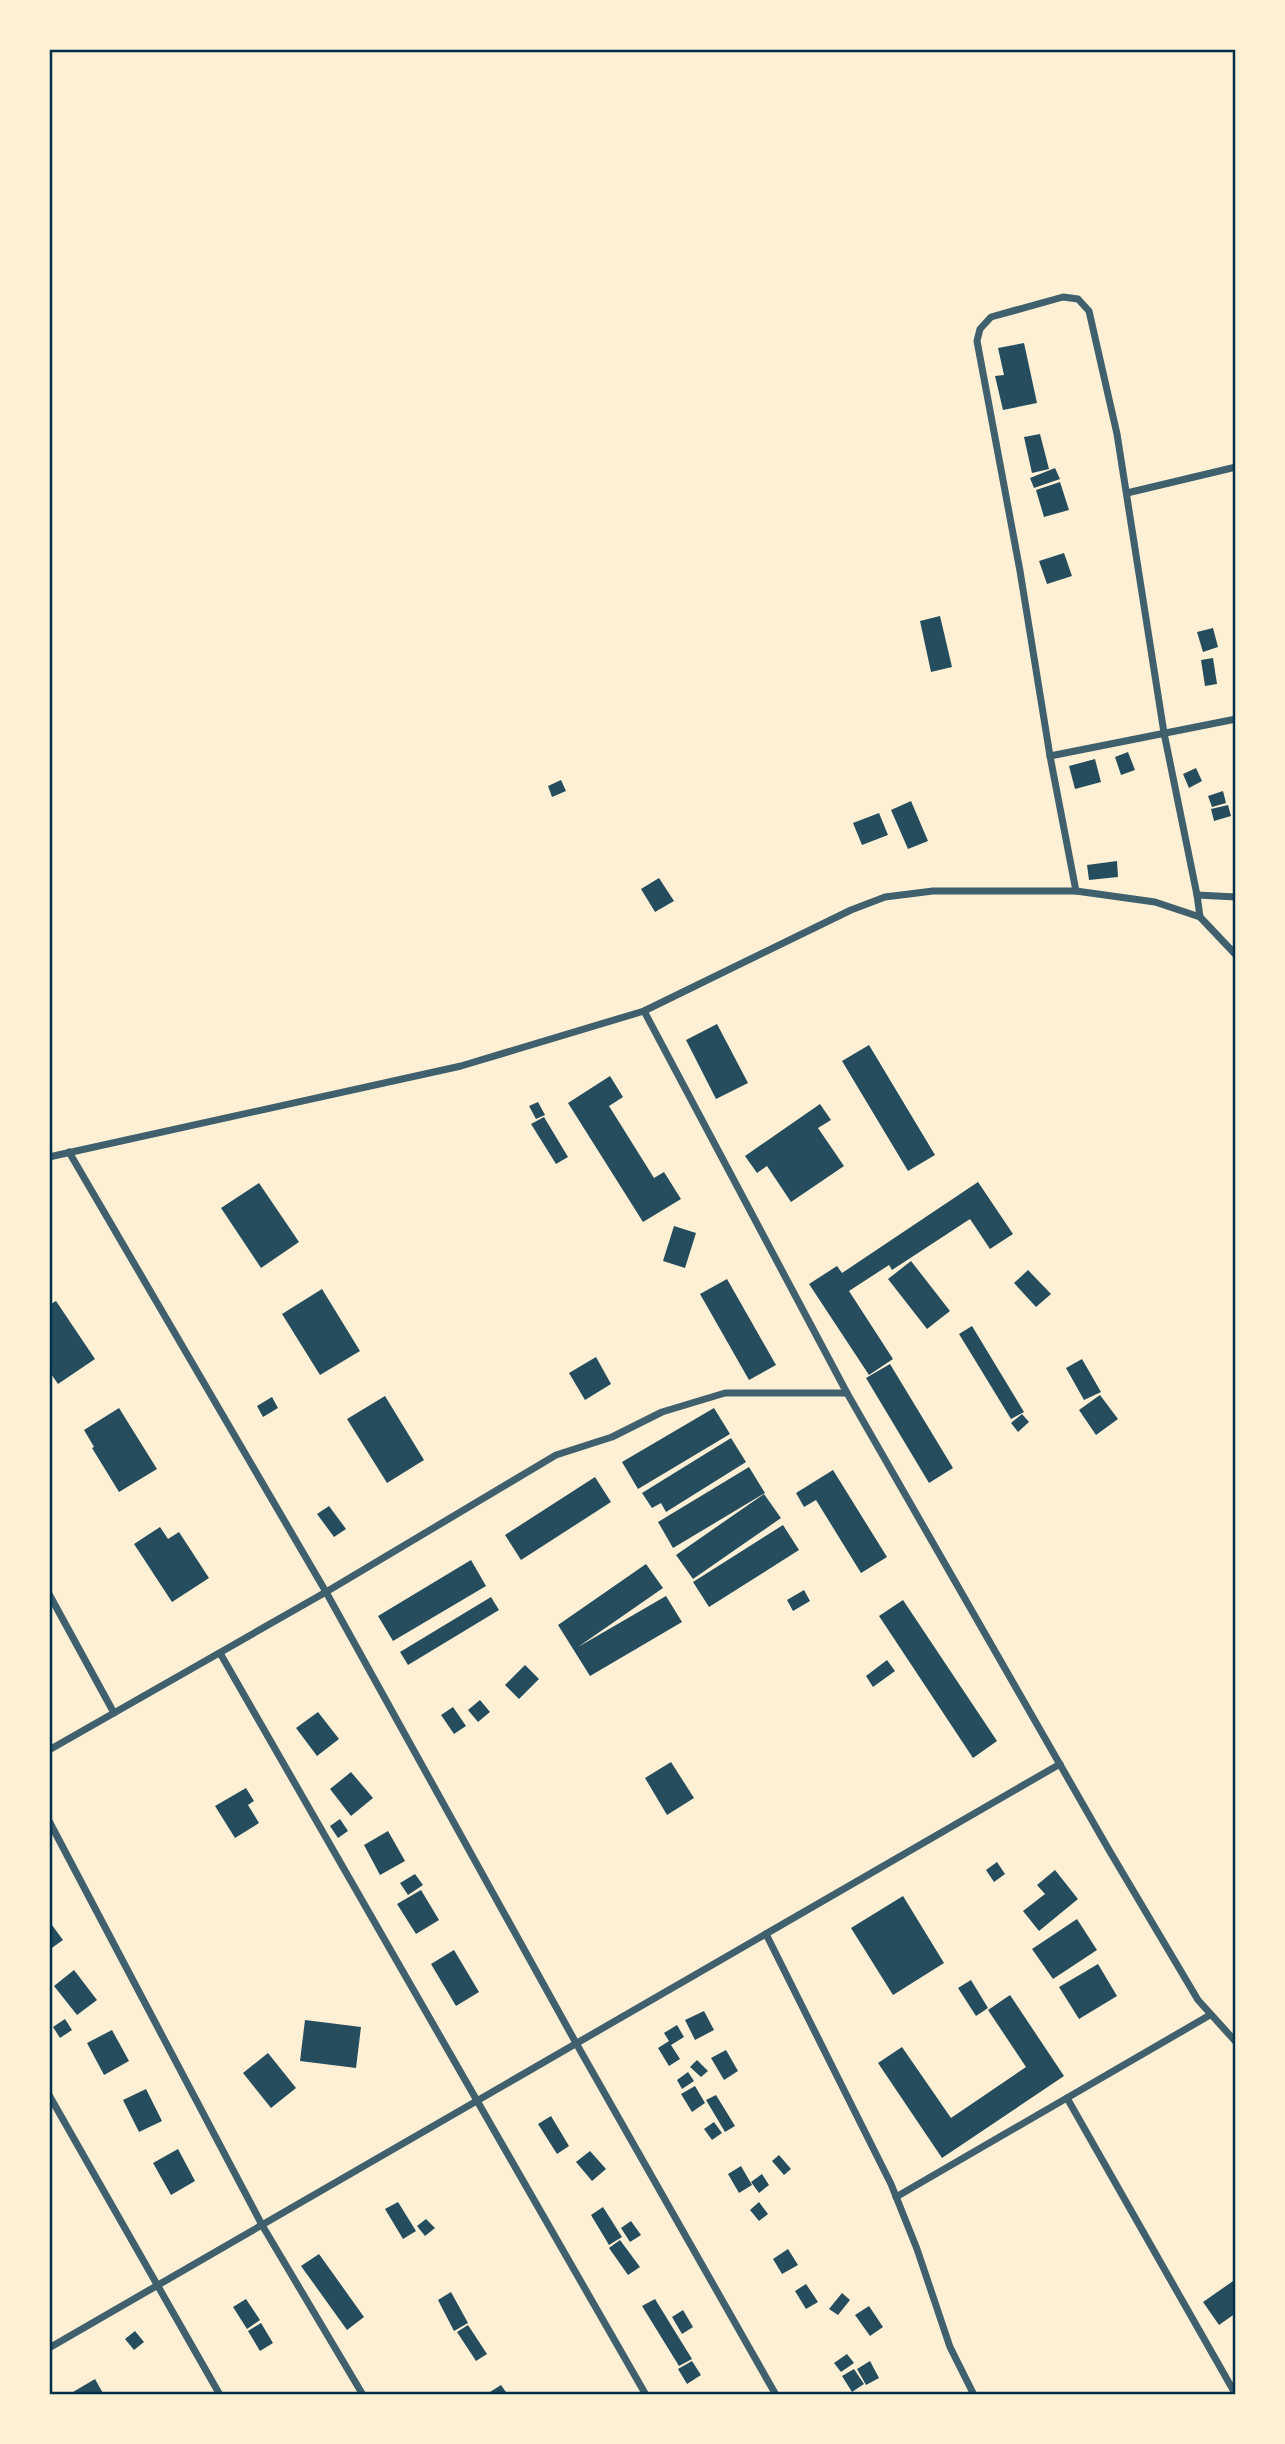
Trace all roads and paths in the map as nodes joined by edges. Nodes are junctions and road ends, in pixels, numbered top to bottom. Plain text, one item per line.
1 (1236, 467) edge
2 (1127, 493) junction
3 (1236, 719) edge
4 (1164, 733) junction
5 (1051, 756) junction
6 (1076, 891) junction
7 (1197, 895) junction
8 (1236, 897) edge
9 (1200, 917) junction
10 (1236, 955) edge
11 (644, 1012) junction
12 (69, 1152) junction
13 (49, 1157) edge
14 (847, 1393) junction
15 (326, 1592) junction
16 (49, 1594) edge
17 (220, 1653) junction
18 (114, 1713) junction
19 (49, 1749) edge
20 (1060, 1764) junction
21 (49, 1821) edge
22 (766, 1934) junction
23 (1210, 2015) junction
24 (1236, 2042) edge
25 (576, 2043) junction
26 (49, 2095) edge
27 (1068, 2098) junction
28 (477, 2101) junction
29 (896, 2197) junction
30 (262, 2225) junction
31 (157, 2285) junction
32 (49, 2348) edge
33 (220, 2395) edge
34 (363, 2395) edge
35 (646, 2395) edge
36 (776, 2395) edge
37 (974, 2395) edge
38 (1236, 2395) edge

1 - 2 street
2 - 4 street
2 - 5 street
3 - 4 street
4 - 5 street
4 - 7 street
5 - 6 street
6 - 9 street
6 - 11 street
7 - 8 street
7 - 9 street
9 - 10 street
11 - 12 street
11 - 14 street
12 - 13 street
12 - 15 street
14 - 15 street
14 - 20 street
15 - 17 street
15 - 25 street
16 - 18 street
17 - 18 street
17 - 28 street
18 - 19 street
20 - 22 street
20 - 23 street
21 - 30 street
22 - 25 street
22 - 29 street
23 - 24 street
23 - 27 street
25 - 28 street
25 - 36 street
26 - 31 street
27 - 29 street
27 - 38 street
28 - 30 street
28 - 35 street
29 - 37 street
30 - 31 street
30 - 34 street
31 - 32 street
31 - 33 street

